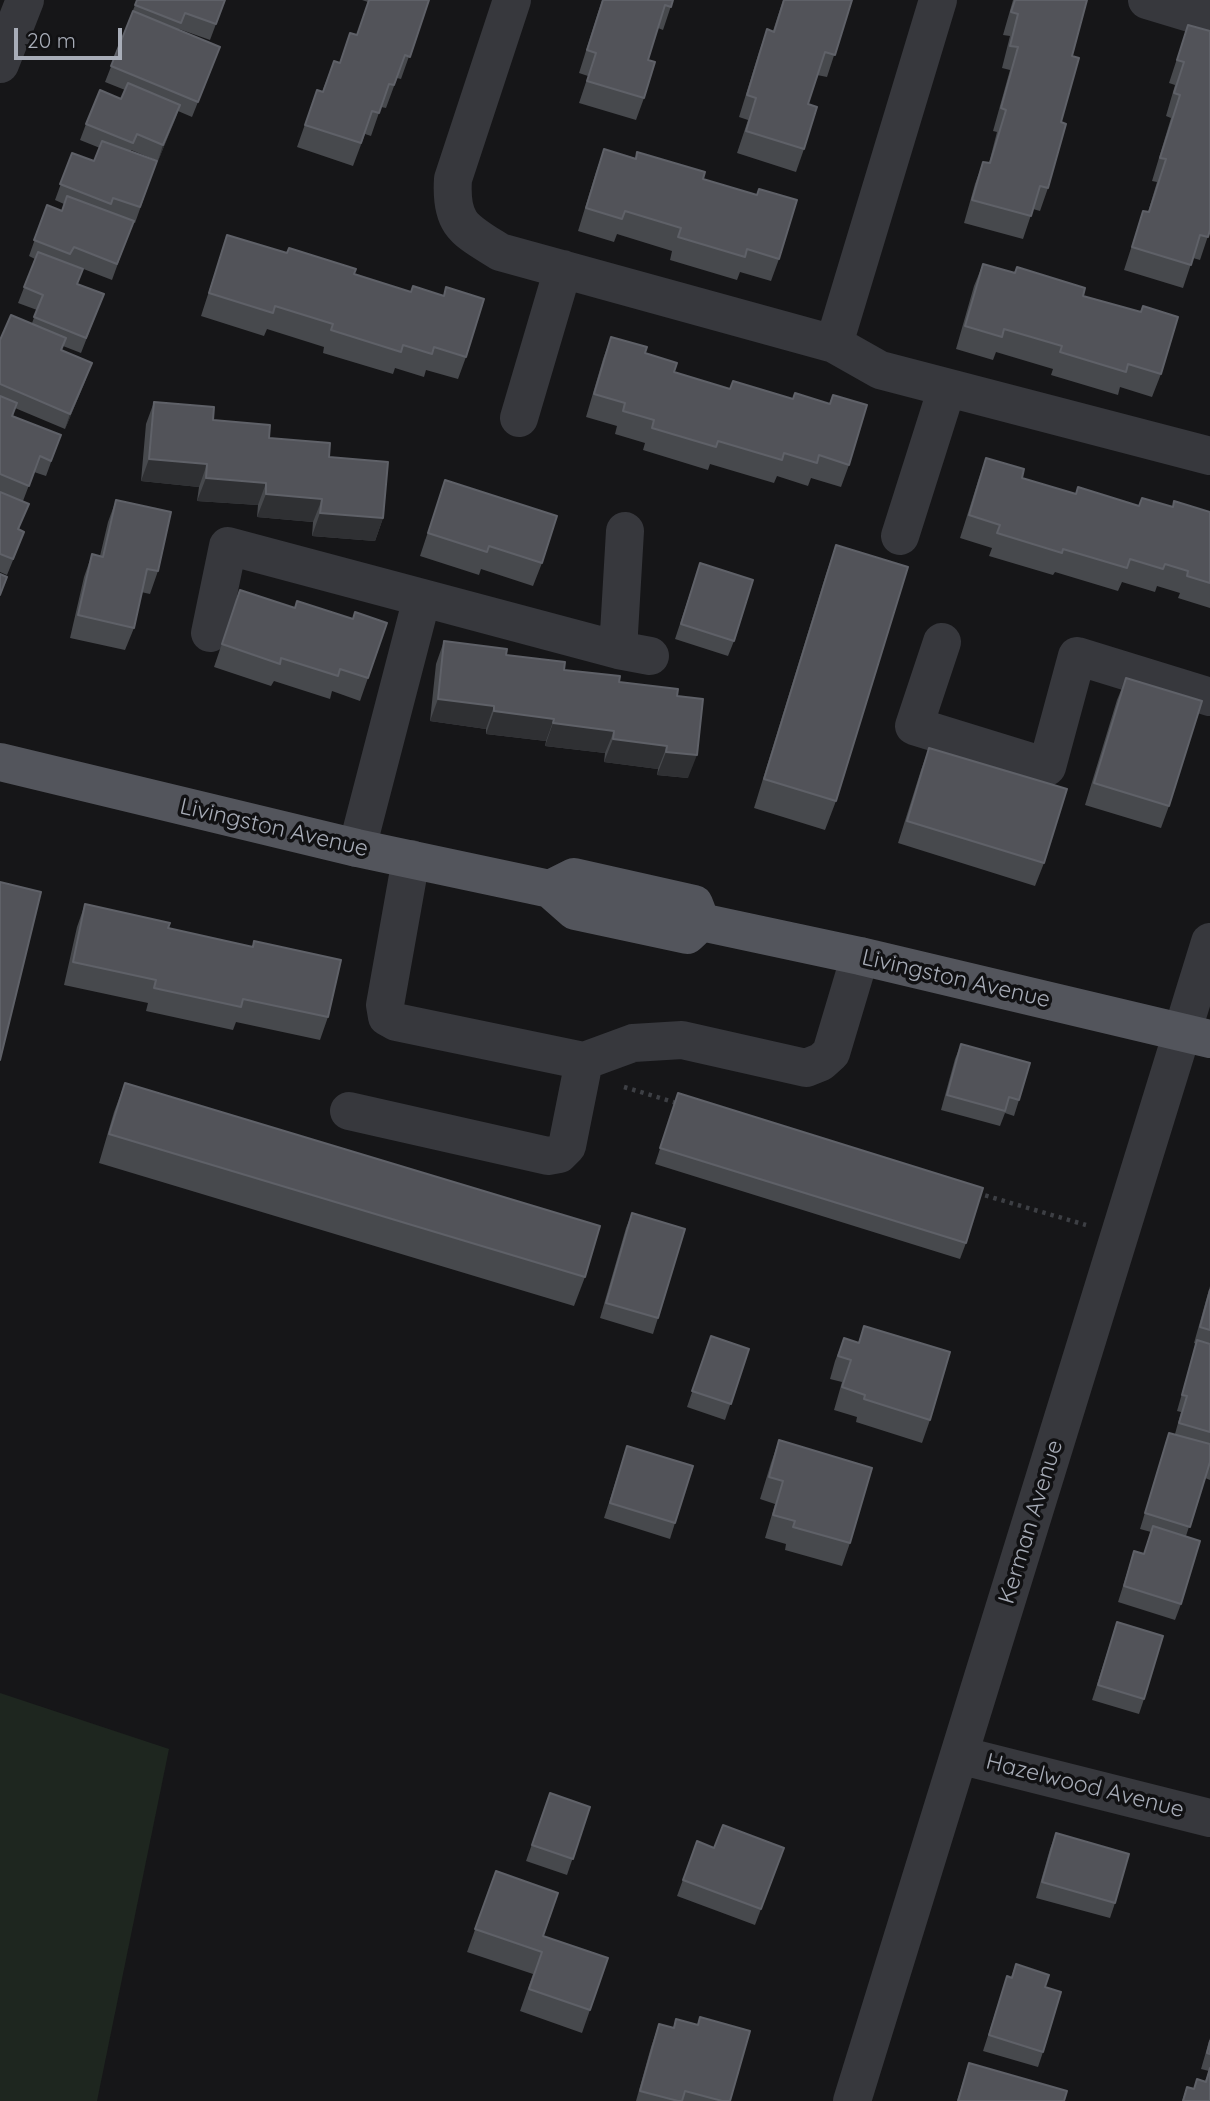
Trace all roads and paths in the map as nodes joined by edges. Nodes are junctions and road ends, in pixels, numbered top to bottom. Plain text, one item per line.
1 (25, 0) edge
2 (512, 0) edge
3 (938, 0) edge
4 (1147, 0) edge
5 (1210, 19) edge
6 (0, 64) edge
7 (563, 269) junction
8 (834, 344) junction
9 (947, 388) junction
10 (519, 418) dead end
11 (1207, 447) edge
12 (625, 531) dead end
13 (900, 536) dead end
14 (422, 598) junction
15 (210, 633) dead end
16 (942, 642) dead end
17 (1210, 697) edge
18 (0, 762) edge
19 (357, 848) junction
20 (411, 859) junction
21 (1210, 942) edge
22 (860, 956) junction
23 (1196, 1035) edge
24 (583, 1068) junction
25 (688, 1107) edge
26 (349, 1111) dead end
27 (969, 1191) edge
28 (1090, 1227) dead end
29 (959, 1755) junction
30 (1210, 1818) edge
31 (852, 2101) edge

1 - 6 street
2 - 7 street
3 - 8 street
4 - 5 street
7 - 8 street
7 - 10 street
8 - 9 street
9 - 11 street
9 - 13 street
12 - 14 street
14 - 15 street
14 - 19 street
16 - 17 street
18 - 19 main road, Livingston Avenue
19 - 20 main road, Livingston Avenue
20 - 22 main road, Livingston Avenue
20 - 24 street
21 - 23 street, Kerman Avenue
22 - 23 main road, Livingston Avenue
22 - 24 street
23 - 29 street, Kerman Avenue
24 - 25 path
24 - 26 street
27 - 28 path
29 - 30 street, Hazelwood Avenue
29 - 31 street, Kerman Avenue

